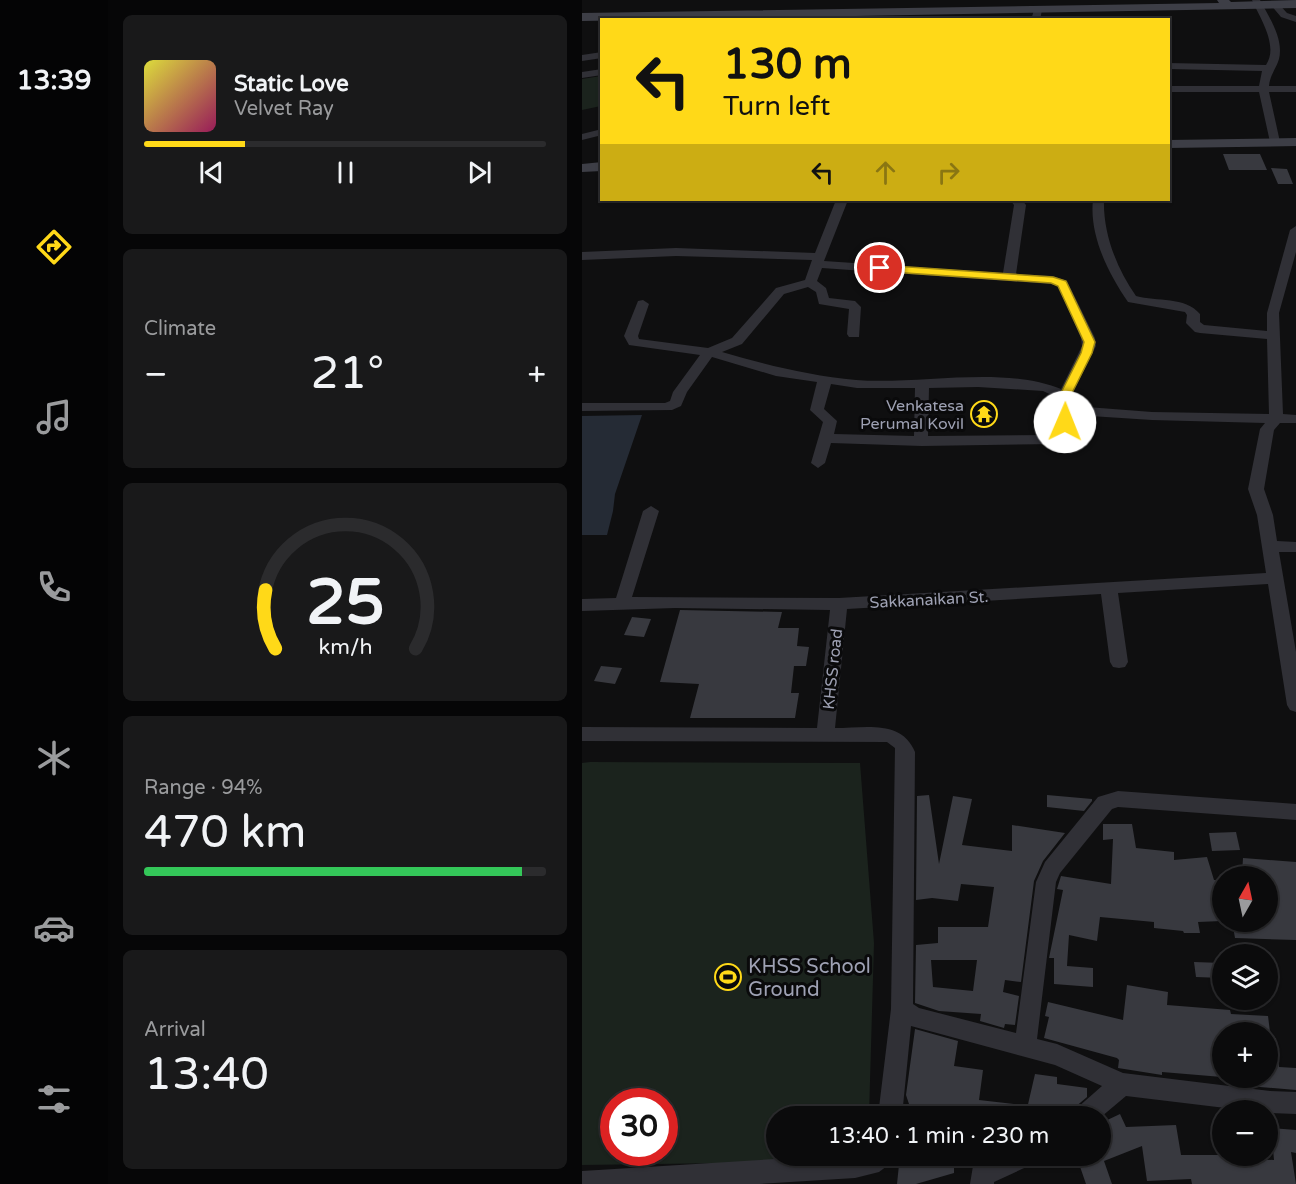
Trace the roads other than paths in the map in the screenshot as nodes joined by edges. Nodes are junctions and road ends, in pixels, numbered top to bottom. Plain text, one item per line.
1 (1226, 3) edge
2 (1258, 4) edge
3 (1274, 4) junction
4 (1296, 4) edge
5 (1036, 15) edge
6 (582, 17) edge
7 (842, 17) edge
8 (1296, 19) edge
9 (600, 55) edge
10 (582, 58) edge
11 (1170, 66) edge
12 (1267, 68) junction
13 (600, 72) edge
14 (582, 75) edge
15 (1170, 89) edge
16 (1262, 89) junction
17 (1296, 89) edge
18 (600, 132) edge
19 (582, 137) edge
20 (1275, 142) junction
21 (1296, 142) edge
22 (1170, 144) edge
23 (600, 166) edge
24 (582, 168) edge
25 (841, 201) edge
26 (1017, 201) edge
27 (1098, 201) edge
28 (1296, 230) edge
29 (582, 256) edge
30 (817, 261) junction
31 (1009, 277) junction
32 (810, 282) junction
33 (643, 304) dead end
34 (854, 334) dead end
35 (1273, 336) junction
36 (709, 352) junction
37 (825, 379) junction
38 (922, 384) junction
39 (1065, 395) junction
40 (582, 407) edge
41 (1070, 410) junction
42 (1275, 414) junction
43 (1296, 420) edge
44 (825, 438) junction
45 (922, 441) junction
46 (818, 463) dead end
47 (651, 511) dead end
48 (1296, 547) edge
49 (1270, 551) junction
50 (1275, 578) junction
51 (1109, 589) junction
52 (622, 604) junction
53 (838, 604) junction
54 (582, 605) edge
55 (1119, 662) dead end
56 (1296, 705) edge
57 (582, 734) edge
58 (825, 734) junction
59 (1296, 812) edge
60 (903, 1009) junction
61 (1025, 1046) junction
62 (1122, 1084) junction
63 (1296, 1103) edge
64 (891, 1106) edge
65 (1097, 1106) edge
66 (855, 1166) edge
67 (1002, 1166) edge
68 (582, 1183) edge
69 (982, 1184) edge

1 - 2 street
1 - 5 street
2 - 3 street
2 - 12 street
3 - 4 street
3 - 8 street
5 - 7 street
6 - 7 street
9 - 10 street
11 - 12 street
12 - 16 street
13 - 14 street
15 - 16 street
16 - 17 street
16 - 20 street
18 - 19 street
20 - 21 street
20 - 22 street
23 - 24 street
25 - 30 street
26 - 31 street
27 - 35 street
28 - 35 street
29 - 30 street
30 - 31 street
30 - 32 street
31 - 39 street
32 - 34 street
32 - 36 street
33 - 36 street
35 - 42 street
36 - 37 street
36 - 40 street
37 - 38 street
37 - 44 street
38 - 39 street
38 - 45 street
39 - 41 street
41 - 42 street
41 - 45 street
42 - 43 street
42 - 49 street
44 - 45 street
44 - 46 street
47 - 52 street
48 - 49 street
49 - 50 street
50 - 51 street, Sakkanaikan St.
50 - 56 street
51 - 53 street, Sakkanaikan St.
51 - 55 street
52 - 53 street, Sakkanaikan St.
52 - 54 street, Sakkanaikan St.
53 - 58 street, KHSS road
57 - 58 street
58 - 60 street
59 - 61 street
60 - 61 street
60 - 64 street
61 - 62 street
62 - 63 street
62 - 65 street
66 - 68 street
67 - 69 street

